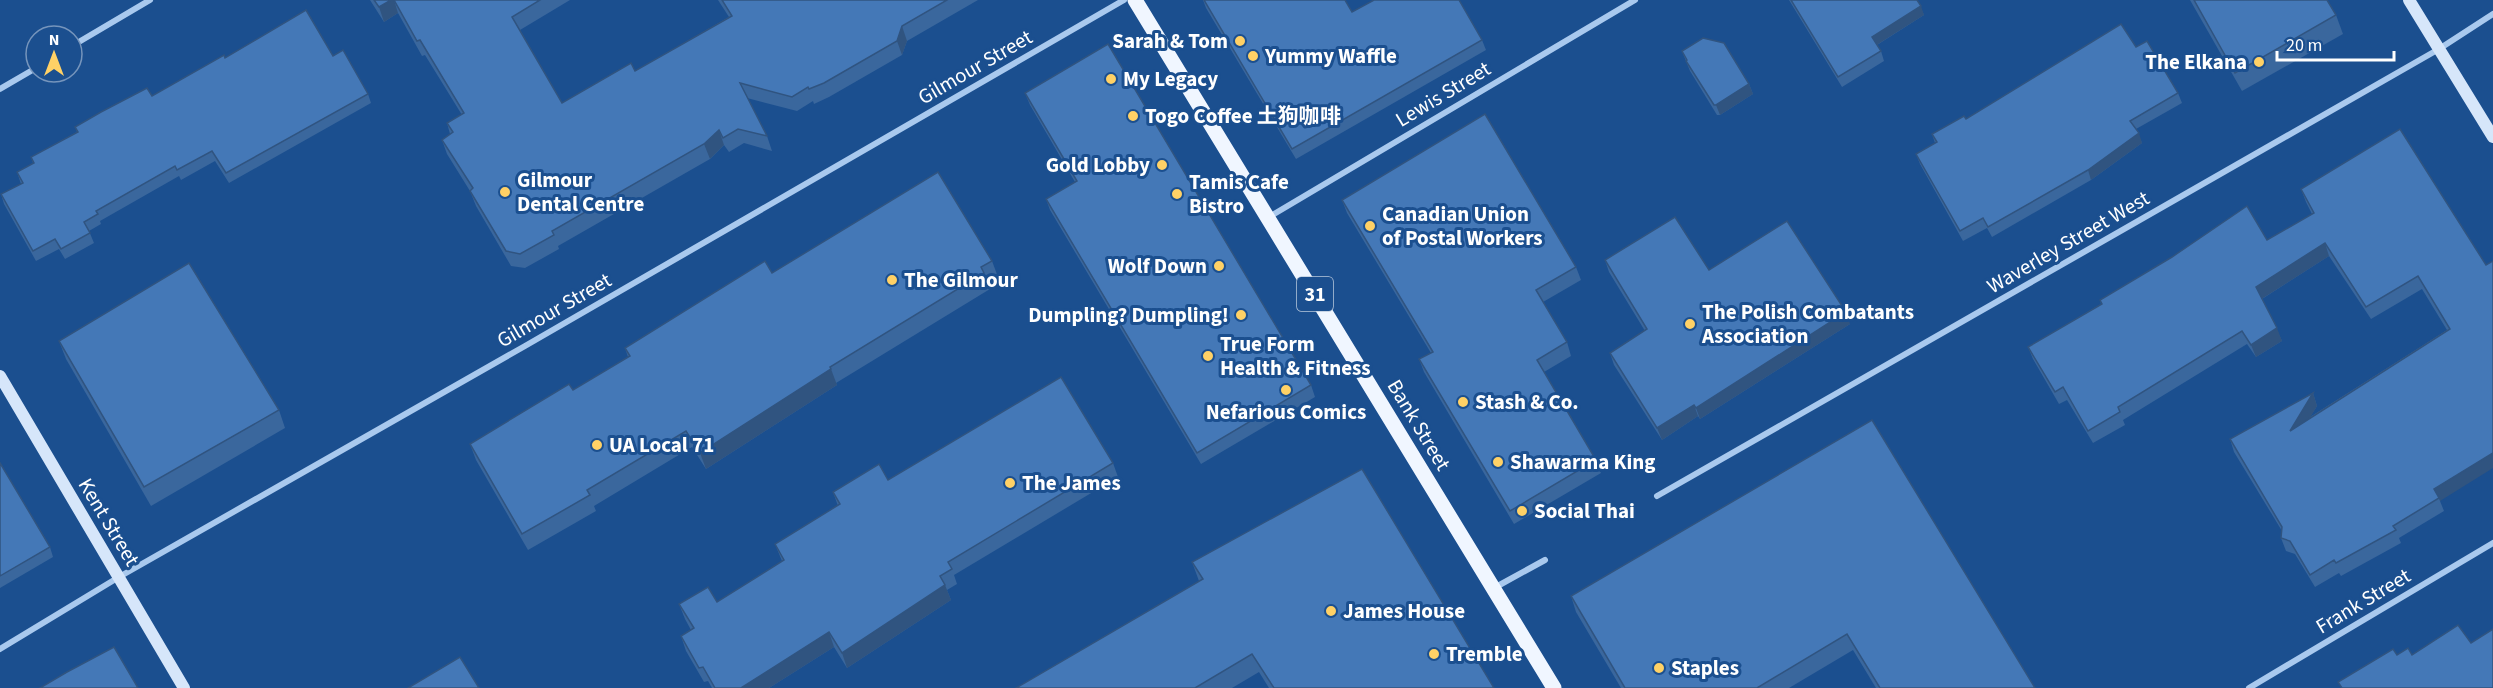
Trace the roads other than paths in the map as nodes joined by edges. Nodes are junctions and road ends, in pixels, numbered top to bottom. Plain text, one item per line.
1 (150, 0) edge
2 (1124, 0) edge
3 (1135, 0) edge
4 (1635, 0) edge
5 (2409, 0) edge
6 (2493, 14) edge
7 (84, 39) edge
8 (2439, 49) junction
9 (24, 75) edge
10 (0, 89) edge
11 (2493, 137) edge
12 (1269, 218) junction
13 (0, 376) edge
14 (1657, 496) dead end
15 (2493, 543) edge
16 (1545, 560) dead end
17 (119, 577) junction
18 (1494, 589) junction
19 (0, 649) edge
20 (184, 688) edge
21 (1554, 688) edge
22 (2249, 688) edge

1 - 7 street
2 - 17 street, Gilmour Street
3 - 12 main road, Bank Street / 31
4 - 12 street, Lewis Street
5 - 8 main road
6 - 8 street, Waverley Street West
8 - 11 main road
8 - 14 street, Waverley Street West
9 - 10 street
12 - 18 main road, Bank Street / 31
13 - 17 main road, Kent Street
15 - 22 street, Frank Street
16 - 18 street
17 - 19 street, Gilmour Street
17 - 20 main road, Kent Street
18 - 21 main road, Bank Street / 31

